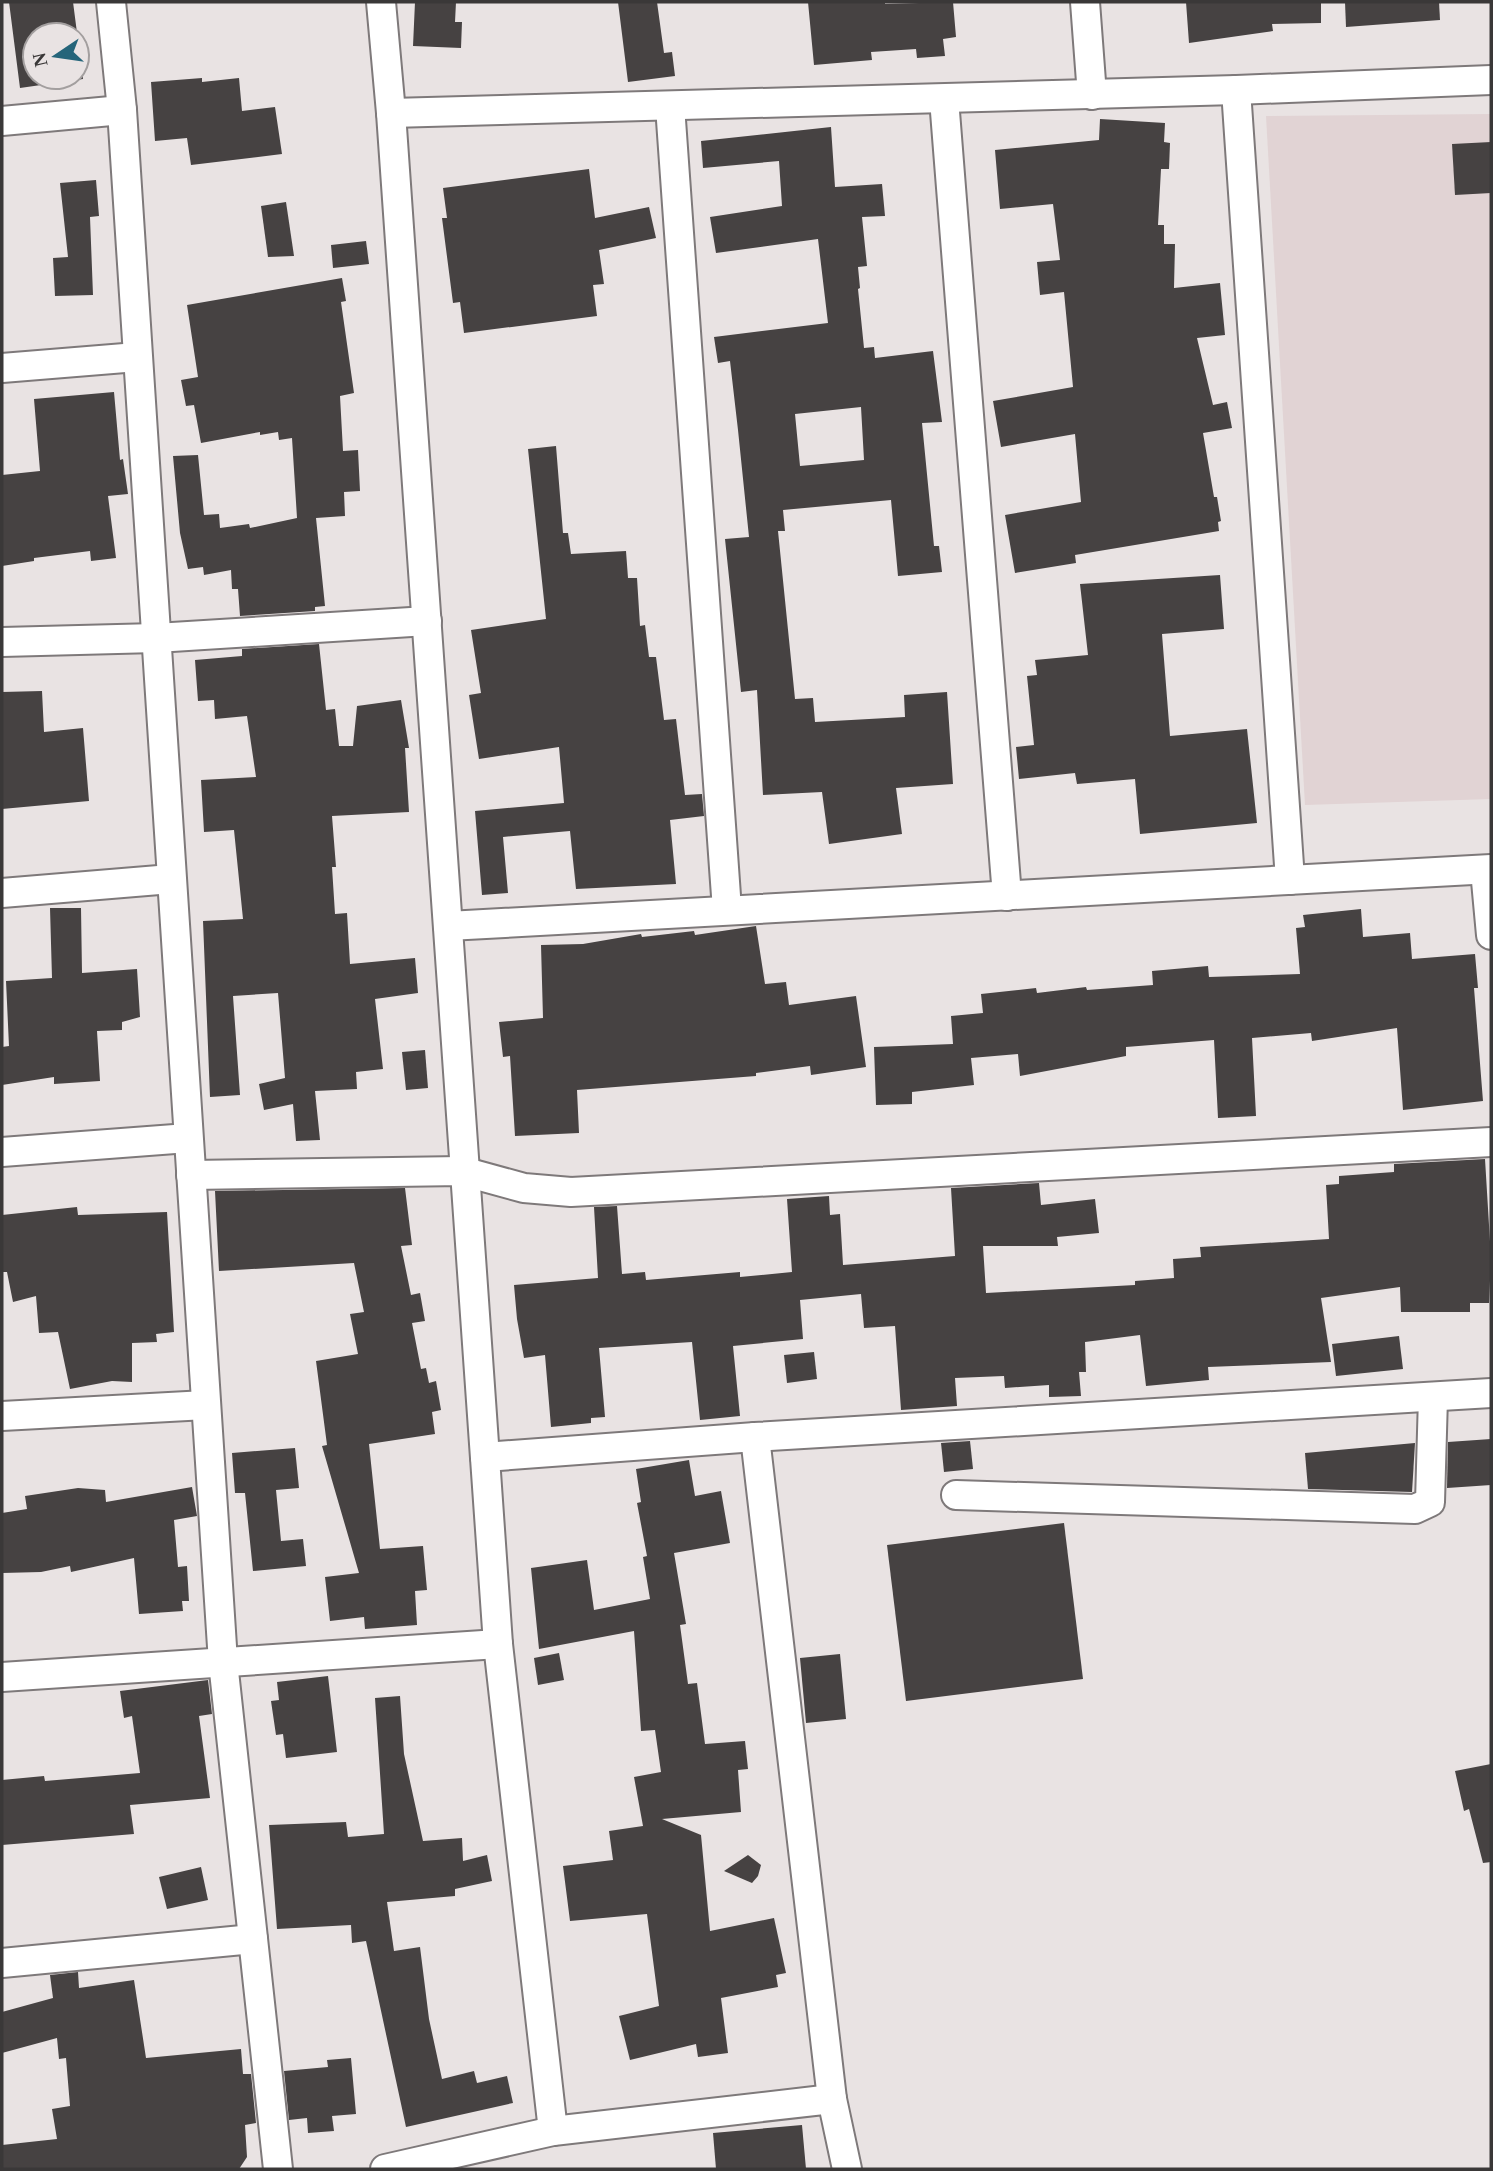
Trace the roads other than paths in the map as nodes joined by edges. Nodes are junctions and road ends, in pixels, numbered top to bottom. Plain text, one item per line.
1 (111, 2) edge
2 (381, 2) edge
3 (1085, 2) edge
4 (1491, 80) edge
5 (1236, 90) junction
6 (1092, 94) junction
7 (944, 99) junction
8 (670, 106) junction
9 (122, 110) junction
10 (391, 113) junction
11 (2, 121) edge
12 (138, 357) junction
13 (2, 368) edge
14 (426, 621) junction
15 (156, 638) junction
16 (2, 642) edge
17 (1488, 869) edge
18 (171, 879) junction
19 (1290, 880) junction
20 (2, 893) edge
21 (1007, 896) junction
22 (727, 910) junction
23 (448, 926) junction
24 (1491, 935) edge
25 (188, 1138) junction
26 (1491, 1142) edge
27 (2, 1152) edge
28 (462, 1171) junction
29 (191, 1175) junction
30 (1491, 1393) edge
31 (1433, 1397) junction
32 (206, 1405) junction
33 (2, 1416) edge
34 (755, 1437) junction
35 (485, 1457) junction
36 (956, 1495) dead end
37 (498, 1644) junction
38 (223, 1662) junction
39 (2, 1677) edge
40 (253, 1939) junction
41 (2, 1963) edge
42 (832, 2099) junction
43 (552, 2131) junction
44 (278, 2169) edge
45 (385, 2169) edge
46 (847, 2169) edge

1 - 9 street
2 - 10 street
3 - 6 street
4 - 5 street
5 - 6 street
5 - 19 street
6 - 7 street
7 - 8 street
7 - 21 street
8 - 10 street
8 - 22 street
9 - 11 street
9 - 12 street
10 - 14 street
12 - 13 street
12 - 15 street
14 - 15 street
14 - 23 street
15 - 16 street
15 - 18 street
17 - 19 street
17 - 24 street
18 - 20 street
18 - 25 street
19 - 21 street
21 - 22 street
22 - 23 street
23 - 28 street
25 - 27 street
25 - 29 street
26 - 28 street
28 - 29 street
28 - 35 street
29 - 32 street
30 - 31 street
31 - 34 street
31 - 36 street
32 - 33 street
32 - 38 street
34 - 35 street
34 - 42 street
35 - 37 street
37 - 38 street
37 - 43 street
38 - 39 street
38 - 40 street
40 - 41 street
40 - 44 street
42 - 43 street
42 - 46 street
43 - 45 street

